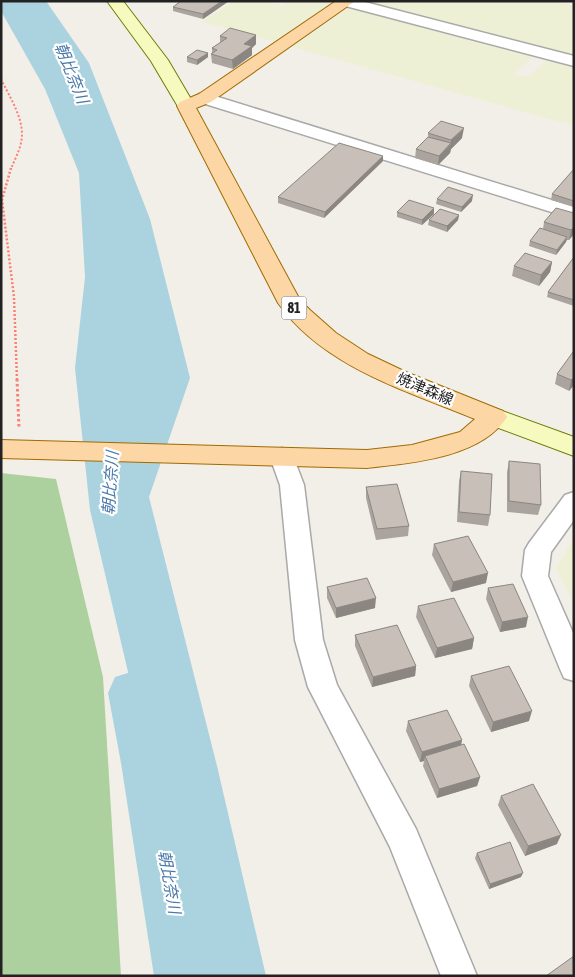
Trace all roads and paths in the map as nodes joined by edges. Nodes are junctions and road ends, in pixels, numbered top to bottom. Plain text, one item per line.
1 (116, 1) edge
2 (346, 2) edge
3 (574, 61) edge
4 (1, 79) edge
5 (195, 102) junction
6 (574, 213) edge
7 (494, 417) junction
8 (15, 444) edge
9 (574, 447) edge
10 (268, 457) junction
11 (574, 501) edge
12 (574, 669) edge
13 (459, 976) edge

1 - 5 main road
2 - 3 street
2 - 5 main road
4 - 8 path
5 - 6 street
5 - 7 main road, 焼津森線 / 81
7 - 9 main road
7 - 10 main road
8 - 10 main road
10 - 13 street
11 - 12 street

